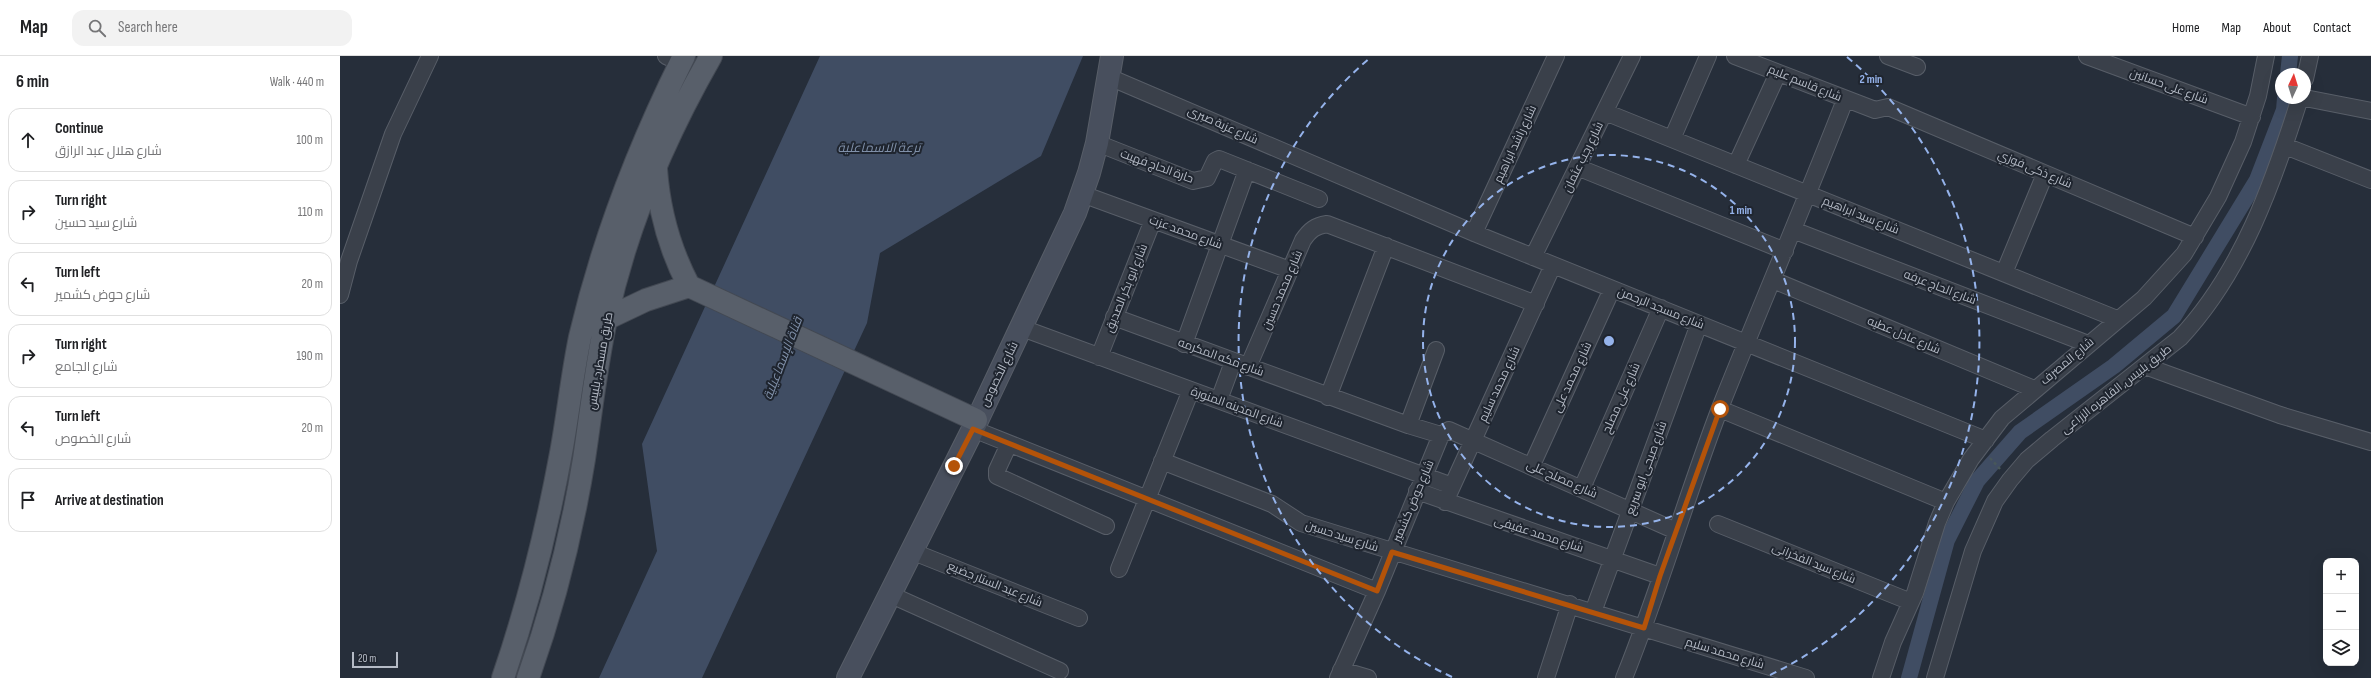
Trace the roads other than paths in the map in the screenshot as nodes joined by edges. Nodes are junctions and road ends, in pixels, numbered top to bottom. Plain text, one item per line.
1 (430, 56) edge
2 (711, 56) edge
3 (1556, 56) edge
4 (1632, 56) edge
5 (1708, 56) edge
6 (1735, 56) edge
7 (1888, 56) edge
8 (2087, 56) edge
9 (2310, 56) edge
10 (2263, 57) edge
11 (677, 58) edge
12 (1111, 66) edge
13 (1917, 67) dead end
14 (2307, 68) edge
15 (1778, 73) junction
16 (2311, 99) edge
17 (1845, 100) junction
18 (2298, 104) edge
19 (1875, 110) joint
20 (2371, 111) edge
21 (1605, 112) junction
22 (2252, 117) junction
23 (1672, 139) junction
24 (1097, 143) junction
25 (2284, 146) junction
26 (656, 165) junction
27 (1736, 165) junction
28 (1577, 167) junction
29 (1247, 170) junction
30 (2045, 174) junction
31 (1336, 175) joint
32 (2371, 180) edge
33 (1082, 194) junction
34 (1808, 194) junction
35 (1319, 199) dead end
36 (1153, 220) junction
37 (1793, 230) junction
38 (1474, 233) junction
39 (2195, 237) junction
40 (1221, 245) junction
41 (1386, 246) junction
42 (1785, 251) junction
43 (1533, 257) junction
44 (344, 259) edge
45 (1553, 265) junction
46 (1290, 270) junction
47 (2004, 273) junction
48 (1773, 280) junction
49 (690, 287) junction
50 (1612, 289) junction
51 (340, 295) edge
52 (1536, 304) junction
53 (1661, 308) junction
54 (1114, 318) junction
55 (606, 319) junction
56 (2117, 319) junction
57 (1699, 324) junction
58 (1022, 328) junction
59 (1747, 343) junction
60 (1184, 344) junction
61 (2088, 344) junction
62 (1436, 350) dead end
63 (1099, 357) junction
64 (1241, 364) junction
65 (2145, 366) junction
66 (2034, 389) junction
67 (1191, 390) junction
68 (1328, 397) junction
69 (1219, 400) junction
70 (1720, 409) junction
71 (975, 425) junction
72 (1408, 425) junction
73 (1444, 432) junction
74 (1473, 440) junction
75 (2371, 442) edge
76 (1009, 444) junction
77 (1986, 447) junction
78 (1162, 461) junction
79 (1532, 465) junction
80 (1424, 476) junction
81 (1452, 486) junction
82 (1582, 488) junction
83 (1417, 491) junction
84 (1147, 499) junction
85 (1445, 502) junction
86 (1946, 502) junction
87 (1630, 510) junction
88 (1718, 524) dead end
89 (1106, 526) dead end
90 (1676, 531) junction
91 (911, 551) junction
92 (1392, 552) junction
93 (1613, 558) junction
94 (1119, 569) dead end
95 (1660, 576) junction
96 (1377, 591) junction
97 (889, 594) junction
98 (1911, 602) junction
99 (1570, 604) junction
100 (1593, 612) junction
101 (1079, 618) dead end
102 (1644, 628) junction
103 (1060, 671) dead end
104 (1339, 674) edge
105 (503, 678) edge
106 (528, 678) edge
107 (848, 678) edge
108 (1368, 678) edge
109 (1546, 678) edge
110 (1624, 678) edge
111 (1806, 678) edge
112 (1881, 678) edge
113 (1936, 678) edge

1 - 44 street
2 - 26 main road, طريق مسطرد, بلبيس
3 - 38 street, شارع راشد ابراهيم
4 - 21 street, شارع رجب عثمان
5 - 23 street
6 - 15 street, شارع قاسم عليم
7 - 13 street
8 - 22 street, شارع على حسانين
9 - 14 street
10 - 22 street, شارع المصرف
11 - 105 main road, طريق مسطرد, بلبيس
12 - 24 main road, شارع الخصوص
12 - 31 street, شارع عزبة صبرى
15 - 17 street, شارع قاسم عليم
15 - 27 street
16 - 20 street
17 - 19 street, شارع قاسم عليم
17 - 34 street
18 - 25 street, طريق بلبيس, القاهره الزراعى
19 - 30 street, شارع ذكى فوزي
21 - 23 street, شارع سيد ابراهيم
21 - 28 street, شارع رجب عثمان
22 - 39 street, شارع المصرف
23 - 27 street, شارع سيد ابراهيم
24 - 29 street, حارة الحاج فهيت
24 - 33 main road, شارع الخصوص
25 - 32 street
25 - 65 street, طريق بلبيس, القاهره الزراعى
26 - 49 main road
26 - 55 main road, طريق مسطرد, بلبيس
27 - 34 street, شارع سيد ابراهيم
28 - 42 street
28 - 43 street, شارع رجب عثمان
29 - 35 street, حارة الحاج فهيت
29 - 40 street
30 - 39 street, شارع ذكى فوزي
30 - 47 street
31 - 38 street, شارع مسجد الرحمن
33 - 36 street, شارع محمد عزت
33 - 58 main road, شارع الخصوص
34 - 37 street
34 - 47 street, شارع سيد ابراهيم
36 - 40 street, شارع محمد عزت
36 - 54 street, شارع ابو بكر الصديق
37 - 42 street
37 - 61 street, شارع الحاج عرفه
38 - 43 street, شارع مسجد الرحمن
39 - 56 street, شارع المصرف
40 - 46 street, شارع محمد عزت
40 - 60 street
41 - 46 street, شارع محمد حسين
41 - 52 street
41 - 68 street
42 - 48 street
43 - 45 street, شارع مسجد الرحمن
44 - 51 street
45 - 50 street, شارع مسجد الرحمن
45 - 52 street, شارع محمد سليم
46 - 64 street, شارع محمد حسين
47 - 56 street, شارع سيد ابراهيم
48 - 59 street
48 - 66 street, شارع عادل عطيه
49 - 55 main road
49 - 71 main road
50 - 53 street, شارع مسجد الرحمن
50 - 79 street, شارع محمد على
52 - 74 street, شارع محمد سليم
53 - 57 street, شارع مسجد الرحمن
53 - 82 street, شارع على مصلح
54 - 60 street, شارع مكه المكرمه
54 - 63 street, شارع ابو بكر الصديق
55 - 106 main road, طريق مسطرد, بلبيس
56 - 61 street, شارع المصرف
57 - 59 street, شارع مسجد الرحمن
57 - 87 street, شارع صبحى ابو سريع
58 - 63 street, شارع المدينه المنورة
58 - 71 main road, شارع الخصوص
59 - 70 street
59 - 77 street, شارع مسجد الرحمن
60 - 64 street, شارع مكه المكرمه
61 - 66 street, شارع المصرف
62 - 72 street
63 - 67 street, شارع المدينه المنورة
64 - 68 street, شارع مكه المكرمه
64 - 69 street, شارع محمد حسين
65 - 75 street
65 - 113 street, طريق بلبيس, القاهره الزراعى
66 - 77 street, شارع المصرف
67 - 69 street, شارع المدينه المنورة
67 - 78 street
68 - 72 street, شارع مكه المكرمه
69 - 80 street, شارع المدينه المنورة
70 - 86 street
70 - 90 street
71 - 76 street
71 - 91 main road, شارع الخصوص
72 - 73 street, شارع مكه المكرمه
73 - 74 street, شارع مصلح على
73 - 80 street, شارع حوض كشمير
74 - 79 street, شارع مصلح على
74 - 81 street, شارع محمد سليم
76 - 84 street
76 - 89 street
77 - 86 street, شارع المصرف
78 - 84 street
78 - 92 street, شارع سيد حسين
79 - 82 street, شارع مصلح على
80 - 81 street, شارع المدينه المنورة
80 - 83 street, شارع حوض كشمير
81 - 85 street, شارع محمد سليم
82 - 87 street, شارع مصلح على
83 - 85 street, شارع محمد عفيفى
83 - 92 street, شارع حوض كشمير
84 - 94 street
84 - 96 street
85 - 93 street, شارع محمد عفيفى
86 - 98 street, شارع المصرف
87 - 90 street, شارع مصلح على
87 - 93 street, شارع صبحى ابو سريع
88 - 98 street, شارع سيد الفخرانى
90 - 95 street
91 - 97 main road, شارع الخصوص
91 - 101 street, شارع عبد الستار جضيع
92 - 96 street, شارع حوض كشمير
92 - 99 street, شارع سيد حسين
93 - 95 street, شارع محمد عفيفى
93 - 100 street, شارع صبحى ابو سريع
95 - 102 street
96 - 104 street, شارع حوض كشمير
97 - 103 street
97 - 107 main road, شارع الخصوص
98 - 112 street, شارع المصرف
99 - 100 street, شارع سيد حسين
99 - 109 street
100 - 102 street, شارع سيد حسين
102 - 110 street
102 - 111 street, شارع محمد سليم
104 - 108 street

